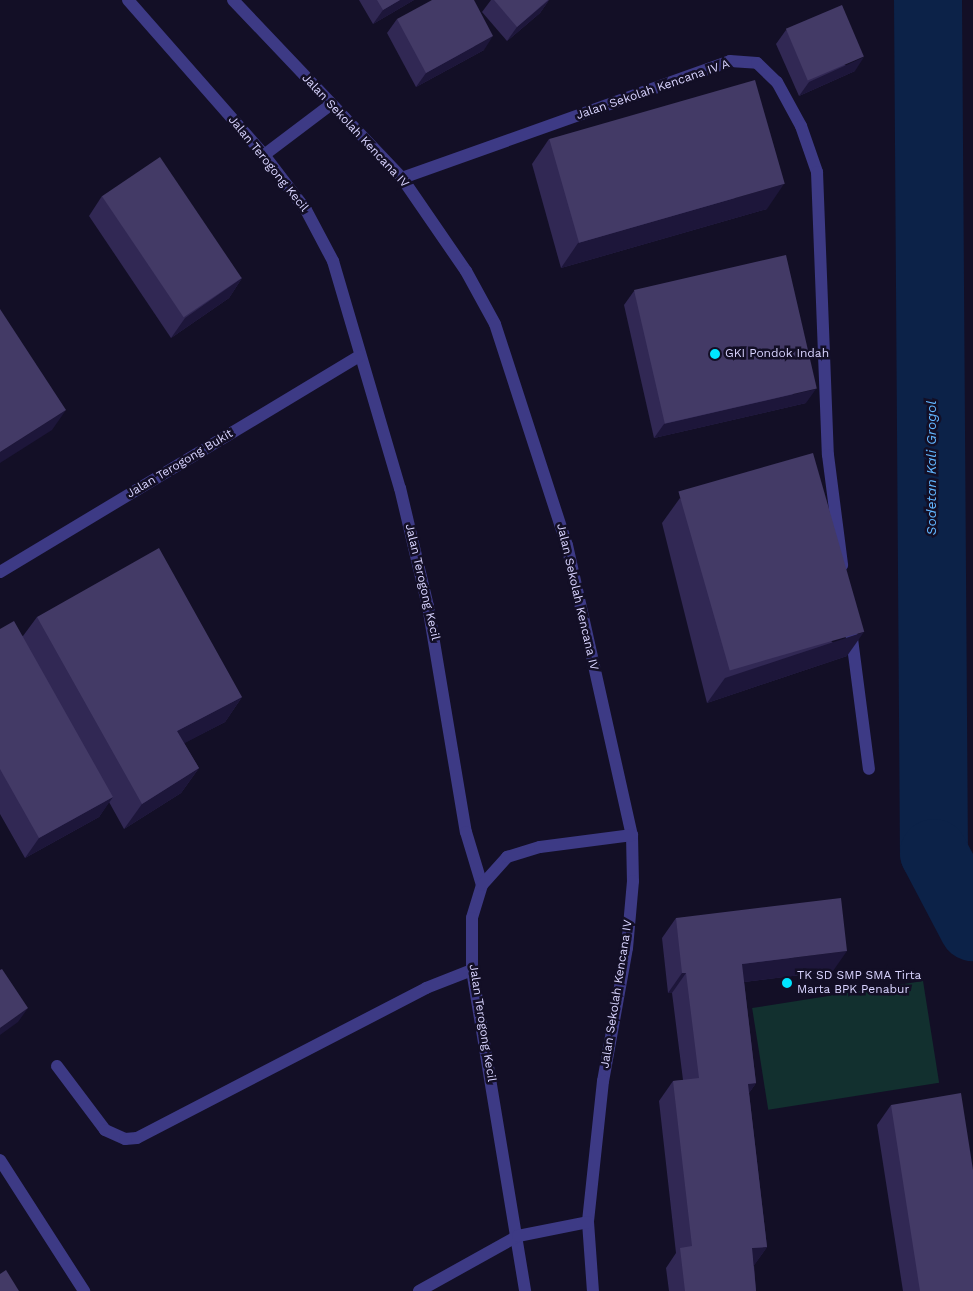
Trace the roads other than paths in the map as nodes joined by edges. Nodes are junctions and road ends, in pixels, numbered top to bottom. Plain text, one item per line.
1 (128, 0) edge
2 (233, 0) edge
3 (330, 105) junction
4 (264, 155) junction
5 (402, 178) junction
6 (359, 356) junction
7 (0, 572) edge
8 (845, 583) edge
9 (850, 622) edge
10 (869, 769) dead end
11 (632, 835) junction
12 (482, 885) junction
13 (472, 970) junction
14 (57, 1066) dead end
15 (0, 1160) edge
16 (588, 1222) junction
17 (518, 1236) junction
18 (84, 1291) edge
19 (419, 1291) edge
20 (525, 1291) edge
21 (593, 1291) edge

1 - 4 street, Jalan Terogong Kecil
2 - 3 street, Jalan Sekolah Kencana IV
3 - 4 street
3 - 5 street, Jalan Sekolah Kencana IV
4 - 6 street, Jalan Terogong Kecil
5 - 8 street, Jalan Sekolah Kencana IV A
5 - 11 street, Jalan Sekolah Kencana IV
6 - 7 street, Jalan Terogong Bukit
6 - 12 street, Jalan Terogong Kecil
9 - 10 street
11 - 12 street
11 - 16 street, Jalan Sekolah Kencana IV
12 - 13 street, Jalan Terogong Kecil
13 - 14 street
13 - 17 street, Jalan Terogong Kecil
15 - 18 street
16 - 17 street
16 - 21 street, Jalan Sekolah Kencana IV
17 - 19 street
17 - 20 street, Jalan Terogong Kecil

